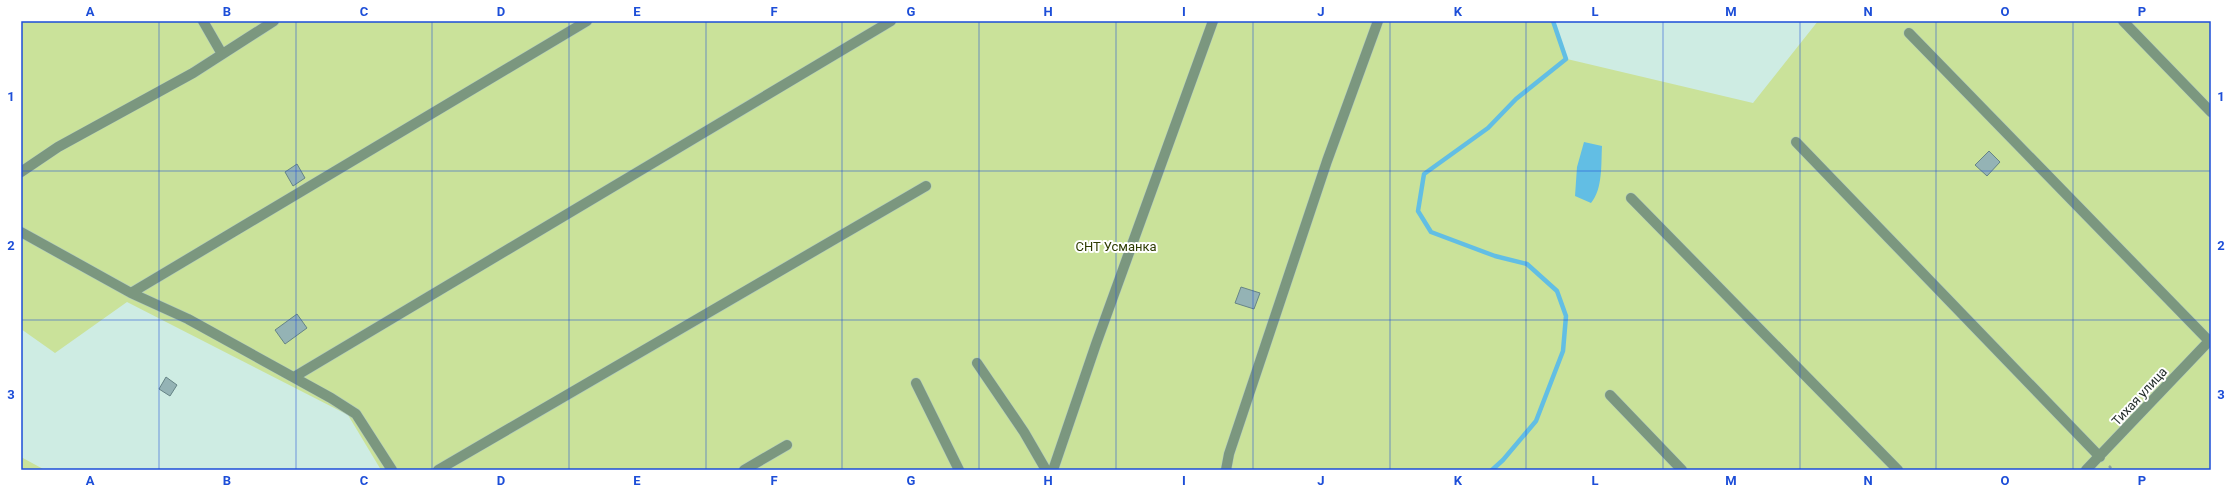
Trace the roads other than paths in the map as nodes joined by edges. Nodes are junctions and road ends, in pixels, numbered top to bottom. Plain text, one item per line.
1 (203, 21) edge
2 (274, 21) edge
3 (587, 21) edge
4 (891, 21) edge
5 (1213, 21) edge
6 (1378, 21) edge
7 (2123, 21) edge
8 (1909, 33) dead end
9 (222, 54) junction
10 (2211, 112) edge
11 (1796, 142) dead end
12 (21, 172) edge
13 (926, 186) dead end
14 (1631, 198) dead end
15 (21, 232) edge
16 (131, 293) junction
17 (2210, 341) edge
18 (977, 363) dead end
19 (294, 378) junction
20 (916, 383) dead end
21 (1610, 395) dead end
22 (787, 444) dead end
23 (2100, 457) junction
24 (1679, 469) edge
25 (392, 470) edge
26 (438, 470) edge
27 (744, 470) edge
28 (959, 470) edge
29 (1046, 470) edge
30 (1053, 470) edge
31 (1226, 470) edge
32 (1898, 470) edge
33 (2086, 470) edge

1 - 9 street
2 - 9 street
3 - 16 street
4 - 19 street
5 - 30 street
6 - 31 street
7 - 10 street
8 - 17 street
9 - 12 street
11 - 23 street
13 - 26 street
14 - 32 street
15 - 16 street
16 - 19 street
17 - 23 street, Тихая улица
18 - 29 street
19 - 25 street
20 - 28 street
21 - 24 street
22 - 27 street
23 - 33 street, Тихая улица

